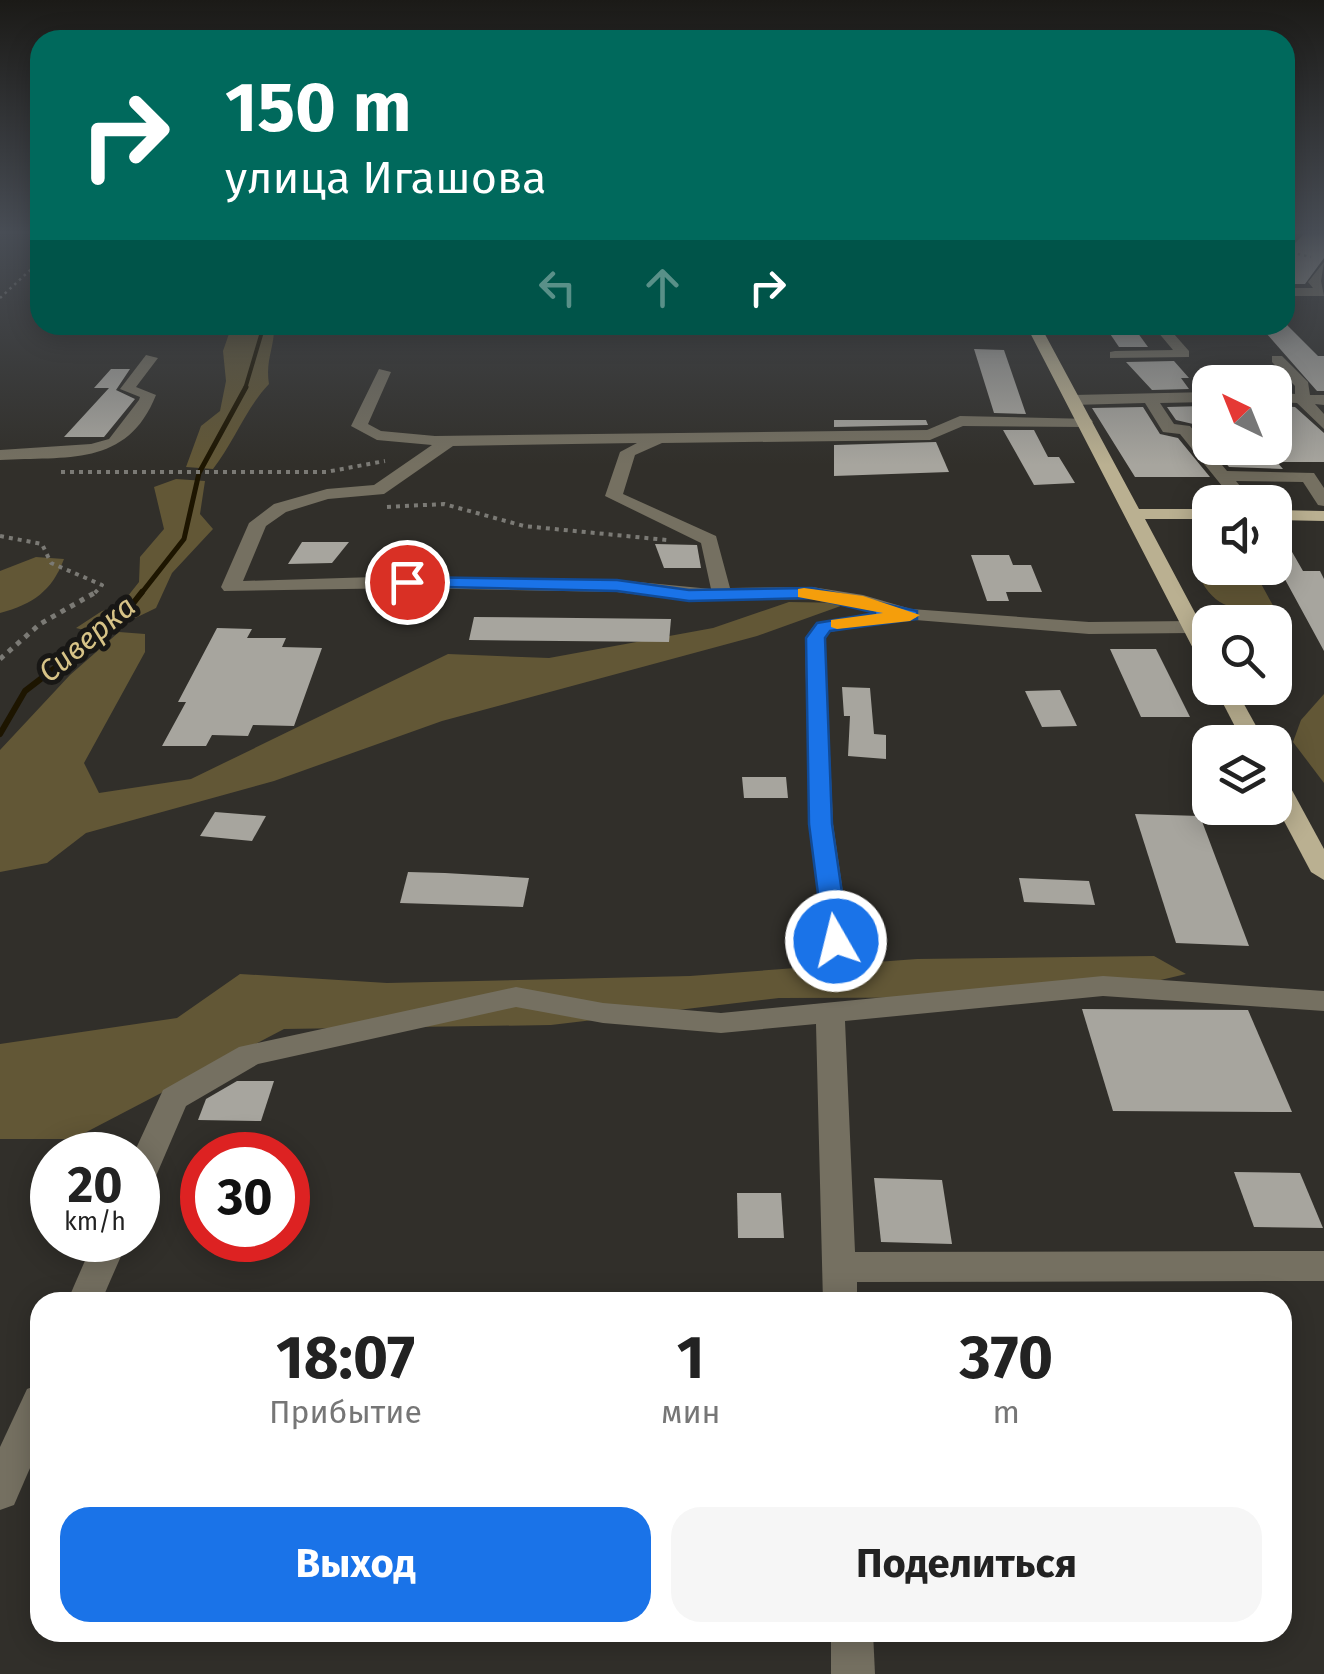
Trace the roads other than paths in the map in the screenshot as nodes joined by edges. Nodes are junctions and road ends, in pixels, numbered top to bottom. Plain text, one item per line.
1 (1040, 335) edge
2 (1168, 335) edge
3 (1115, 355) dead end
4 (151, 358) dead end
5 (1277, 359) dead end
6 (384, 372) dead end
7 (1126, 382) dead end
8 (1192, 398) edge
9 (1292, 398) edge
10 (1302, 398) junction
11 (1144, 399) junction
12 (1073, 400) junction
13 (1324, 400) edge
14 (1085, 422) junction
15 (1324, 424) edge
16 (672, 436) junction
17 (449, 440) junction
18 (0, 456) edge
19 (1223, 476) junction
20 (1316, 478) edge
21 (1230, 485) edge
22 (1324, 501) edge
23 (1134, 514) junction
24 (1192, 514) edge
25 (1292, 515) edge
26 (1324, 516) edge
27 (722, 595) junction
28 (910, 615) junction
29 (1192, 628) joint
30 (1292, 813) edge
31 (1324, 872) edge
32 (836, 941) dead end
33 (1324, 1001) edge
34 (830, 1010) junction
35 (159, 1132) edge
36 (101, 1262) edge
37 (1324, 1266) edge
38 (839, 1267) junction
39 (88, 1292) edge
40 (840, 1292) edge
41 (30, 1424) edge
42 (0, 1491) edge
43 (852, 1642) edge
44 (853, 1674) edge

1 - 12 main road
2 - 3 street
4 - 18 street
5 - 10 street
6 - 17 street
7 - 11 street
8 - 11 street
9 - 10 street
10 - 13 street
10 - 15 street
11 - 12 street
11 - 19 street
12 - 14 main road
14 - 16 street
14 - 23 main road
16 - 17 street
16 - 27 street
17 - 27 street
19 - 20 street
19 - 21 street
20 - 22 street
23 - 24 main road
23 - 29 main road
25 - 26 main road
27 - 28 street
28 - 29 street
28 - 32 street
30 - 31 main road
33 - 34 street
34 - 35 street
34 - 38 street
36 - 39 street
37 - 38 street
38 - 40 street
41 - 42 street
43 - 44 street

